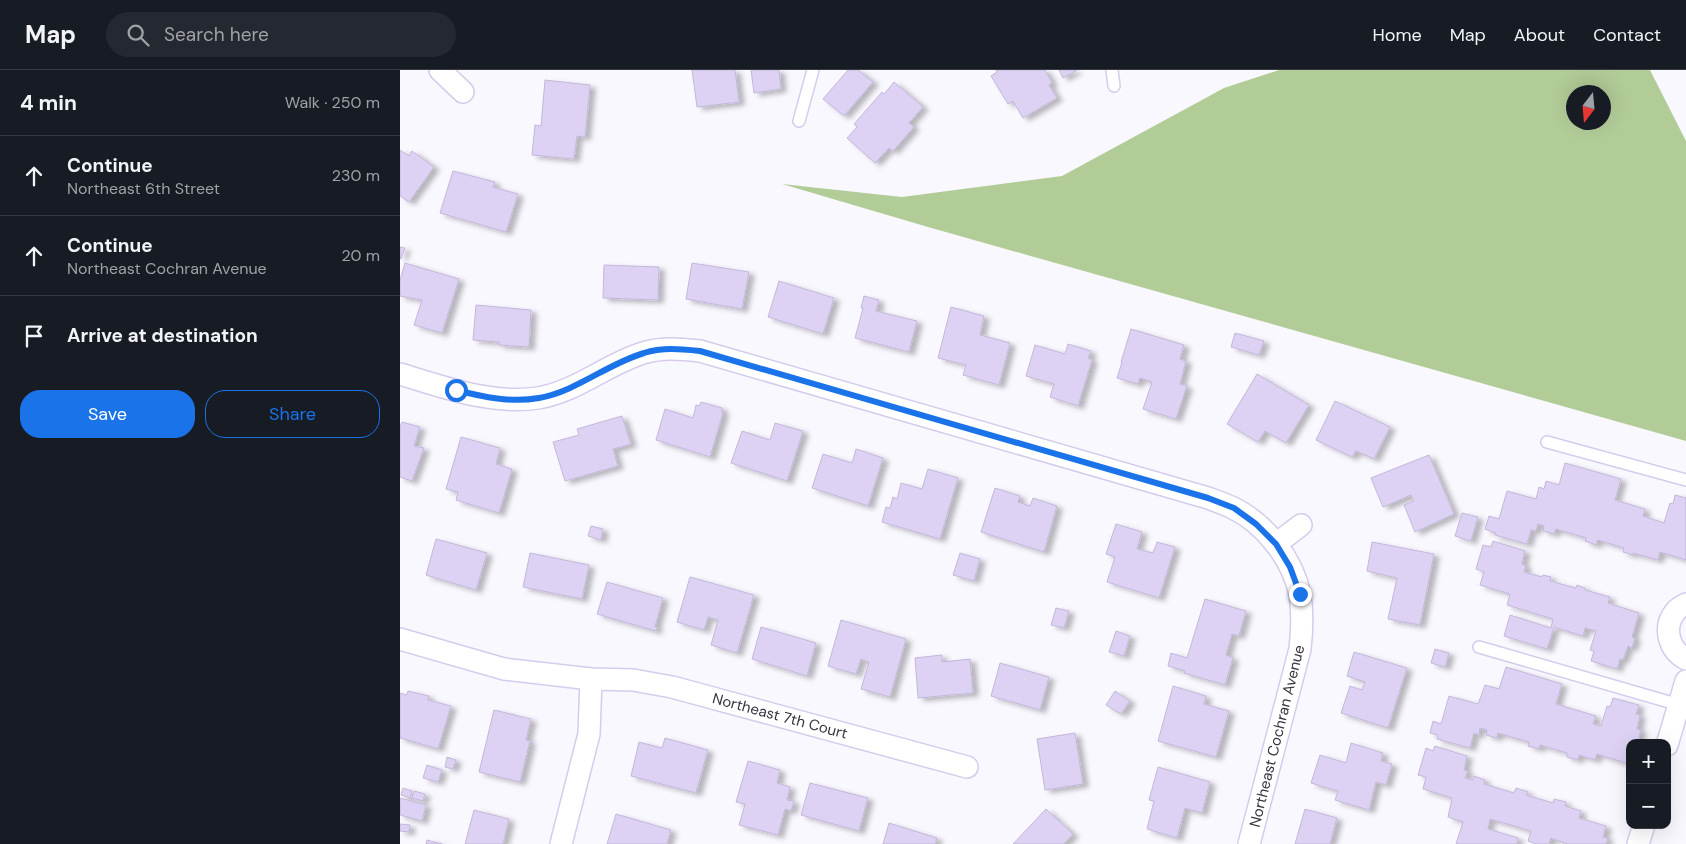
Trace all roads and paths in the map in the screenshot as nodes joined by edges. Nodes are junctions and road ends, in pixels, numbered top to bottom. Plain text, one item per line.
1 (440, 70) edge
2 (813, 70) edge
3 (1112, 70) edge
4 (1114, 86) dead end
5 (463, 92) dead end
6 (799, 121) dead end
7 (400, 374) edge
8 (1547, 442) dead end
9 (1686, 480) edge
10 (1301, 525) dead end
11 (1276, 544) junction
12 (1686, 604) edge
13 (400, 639) edge
14 (1479, 647) dead end
15 (1686, 660) edge
16 (591, 678) junction
17 (1686, 681) edge
18 (1682, 706) edge
19 (1669, 739) edge
20 (967, 768) dead end
21 (1643, 829) edge
22 (561, 844) edge
23 (1249, 844) edge
24 (1638, 844) edge

1 - 5 street
2 - 6 lane
3 - 4 lane
7 - 11 street, Northeast Cochran Avenue
8 - 9 lane
10 - 11 street
11 - 23 street, Northeast Cochran Avenue
12 - 15 street
13 - 16 street, Northeast 7th Court
14 - 18 lane
16 - 20 street, Northeast 7th Court
16 - 22 street
17 - 18 street
18 - 19 street
21 - 24 street

